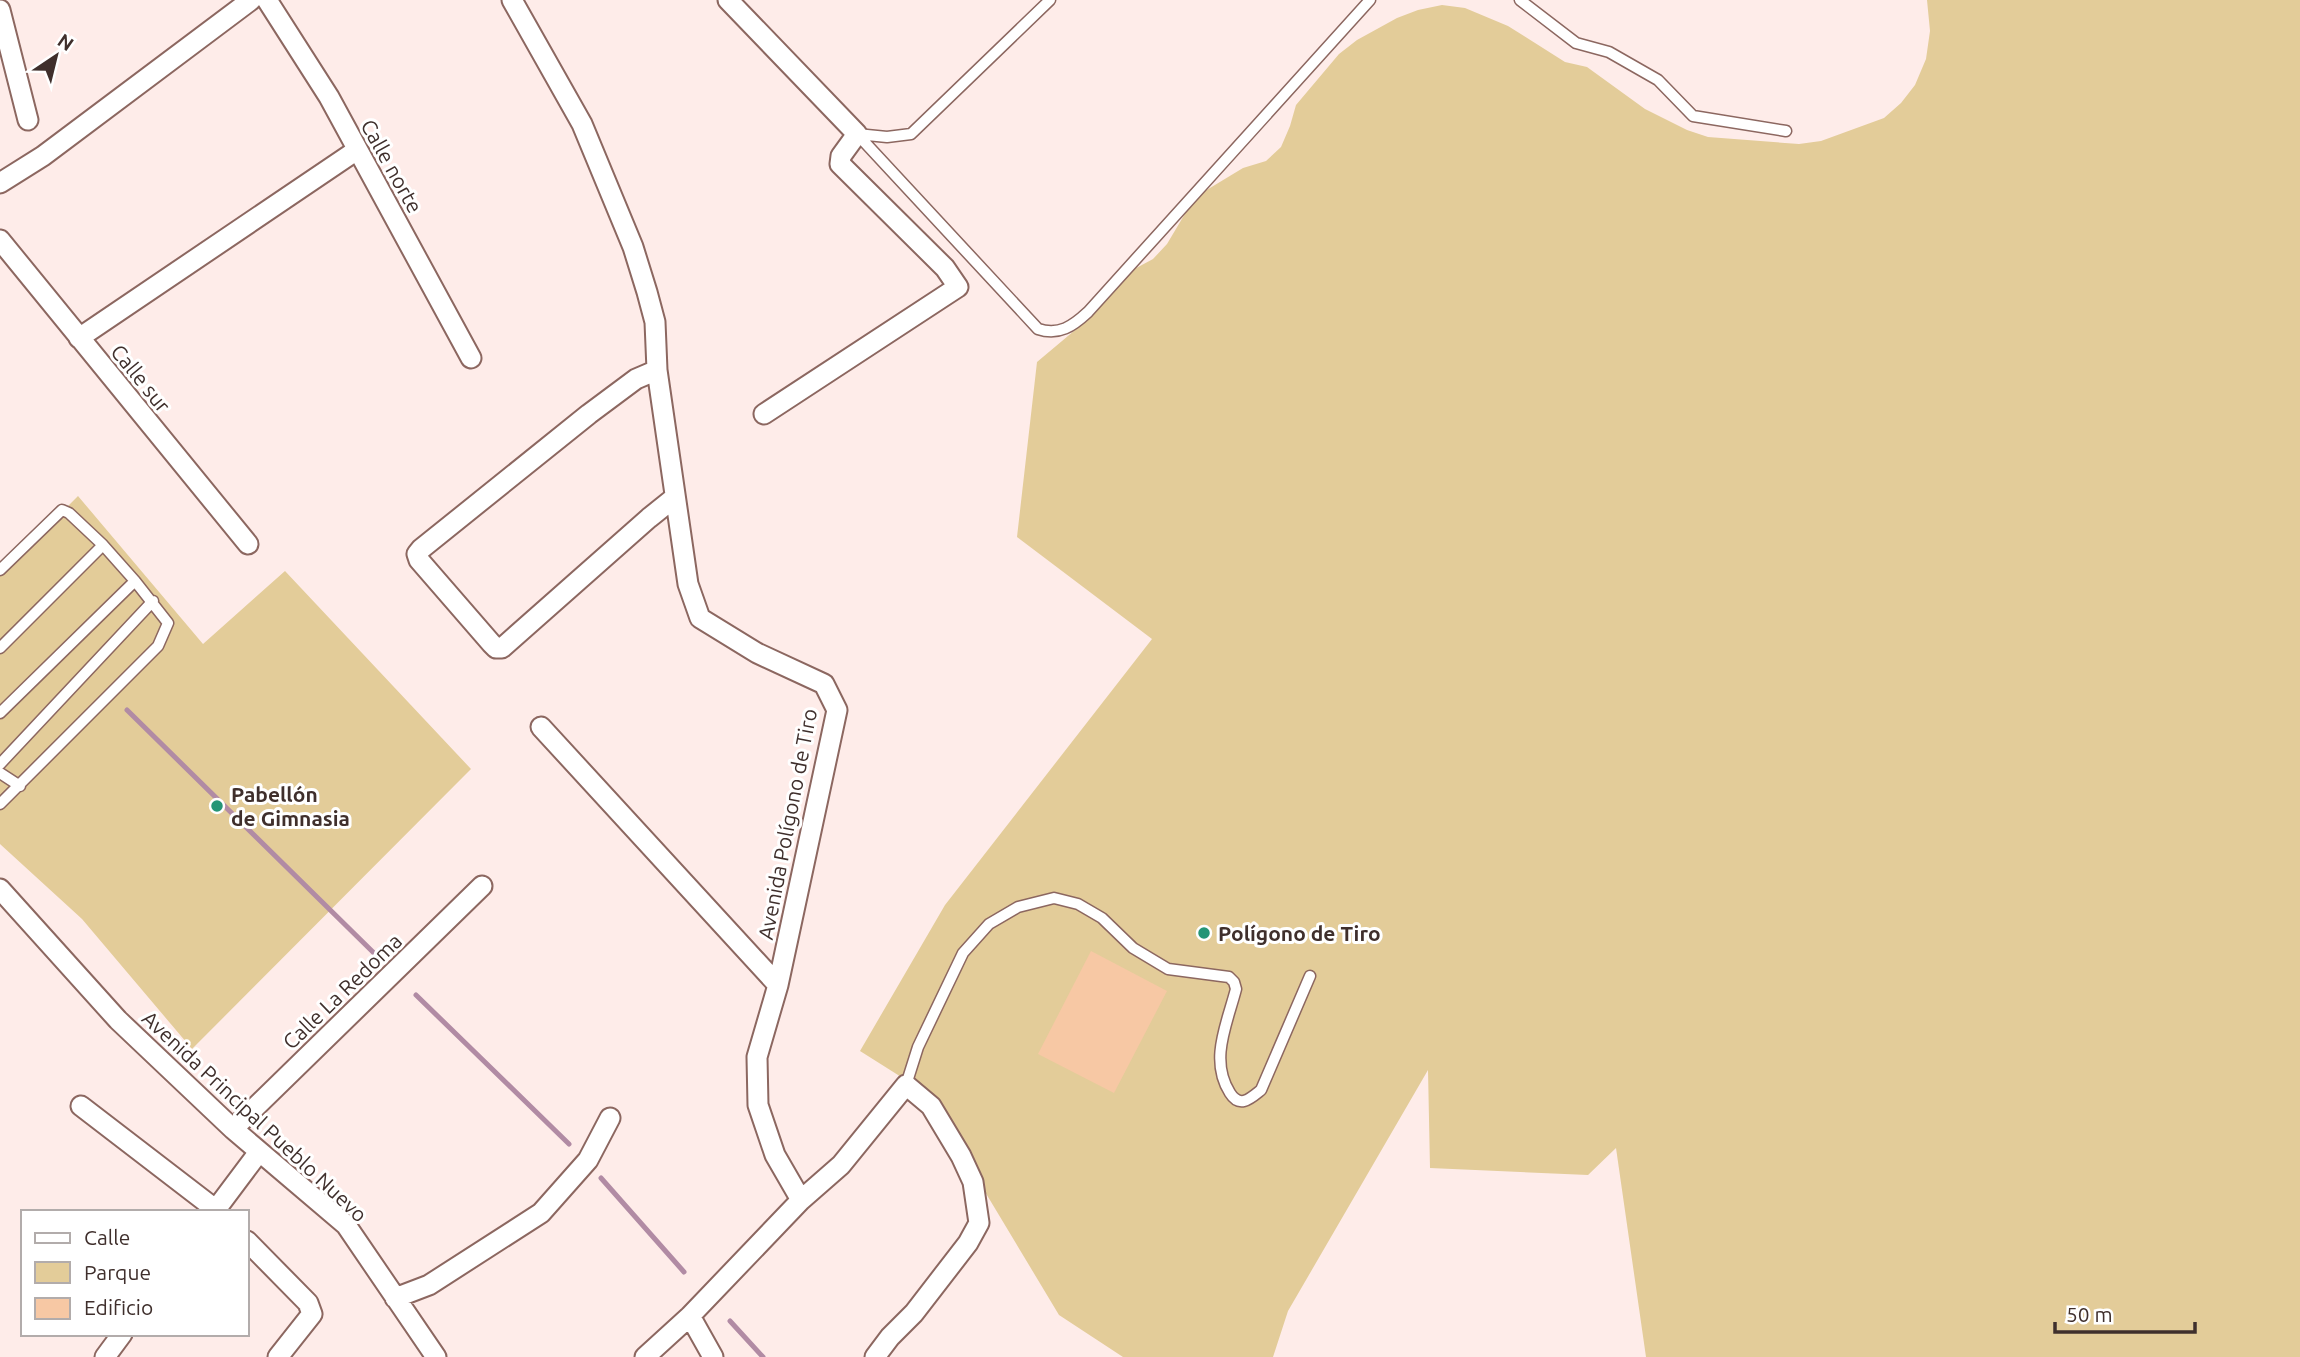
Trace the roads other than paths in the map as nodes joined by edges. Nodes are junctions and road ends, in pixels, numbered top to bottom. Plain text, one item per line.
1 (251, 0) edge
2 (267, 0) edge
3 (512, 0) edge
4 (728, 0) edge
5 (1050, 0) edge
6 (1370, 0) edge
7 (1520, 0) edge
8 (0, 10) edge
9 (28, 120) dead end
10 (1786, 131) dead end
11 (857, 134) junction
12 (357, 149) junction
13 (0, 183) edge
14 (0, 240) edge
15 (79, 338) junction
16 (471, 358) dead end
17 (657, 370) junction
18 (764, 414) dead end
19 (674, 498) junction
20 (248, 544) dead end
21 (103, 545) junction
22 (0, 570) edge
23 (135, 582) junction
24 (153, 601) junction
25 (0, 648) edge
26 (0, 713) edge
27 (541, 727) dead end
28 (0, 764) edge
29 (0, 773) edge
30 (20, 786) junction
31 (0, 804) edge
32 (482, 886) dead end
33 (0, 889) edge
34 (1310, 976) dead end
35 (778, 985) junction
36 (906, 1085) junction
37 (81, 1106) dead end
38 (610, 1118) dead end
39 (233, 1129) junction
40 (259, 1152) junction
41 (801, 1199) junction
42 (215, 1210) edge
43 (217, 1210) edge
44 (248, 1242) edge
45 (395, 1298) junction
46 (690, 1316) junction
47 (121, 1336) edge
48 (105, 1357) edge
49 (278, 1357) edge
50 (436, 1357) edge
51 (645, 1357) edge
52 (713, 1357) edge
53 (875, 1357) edge

1 - 13 street
2 - 12 street, Calle norte
3 - 17 street, Avenida Polígono de Tiro
4 - 11 street
5 - 11 lane
6 - 11 lane
7 - 10 lane
8 - 9 street
11 - 18 street
12 - 15 street
12 - 16 street, Calle norte
14 - 15 street, Calle sur
15 - 20 street, Calle sur
17 - 19 street, Avenida Polígono de Tiro
17 - 19 street
19 - 35 street, Avenida Polígono de Tiro
21 - 22 lane
21 - 23 lane
21 - 25 lane
23 - 24 lane
23 - 26 lane
24 - 28 lane
24 - 30 lane
27 - 35 street
29 - 30 lane
30 - 31 lane
32 - 39 street, Calle La Redoma
33 - 39 street, Avenida Principal Pueblo Nuevo
34 - 36 lane
35 - 41 street, Avenida Polígono de Tiro
36 - 41 street
36 - 53 street
37 - 42 street
38 - 45 street
39 - 40 street, Avenida Principal Pueblo Nuevo
40 - 43 street
40 - 45 street, Avenida Principal Pueblo Nuevo
41 - 46 street
44 - 49 street
45 - 50 street, Avenida Principal Pueblo Nuevo
46 - 51 street
46 - 52 street
47 - 48 street

